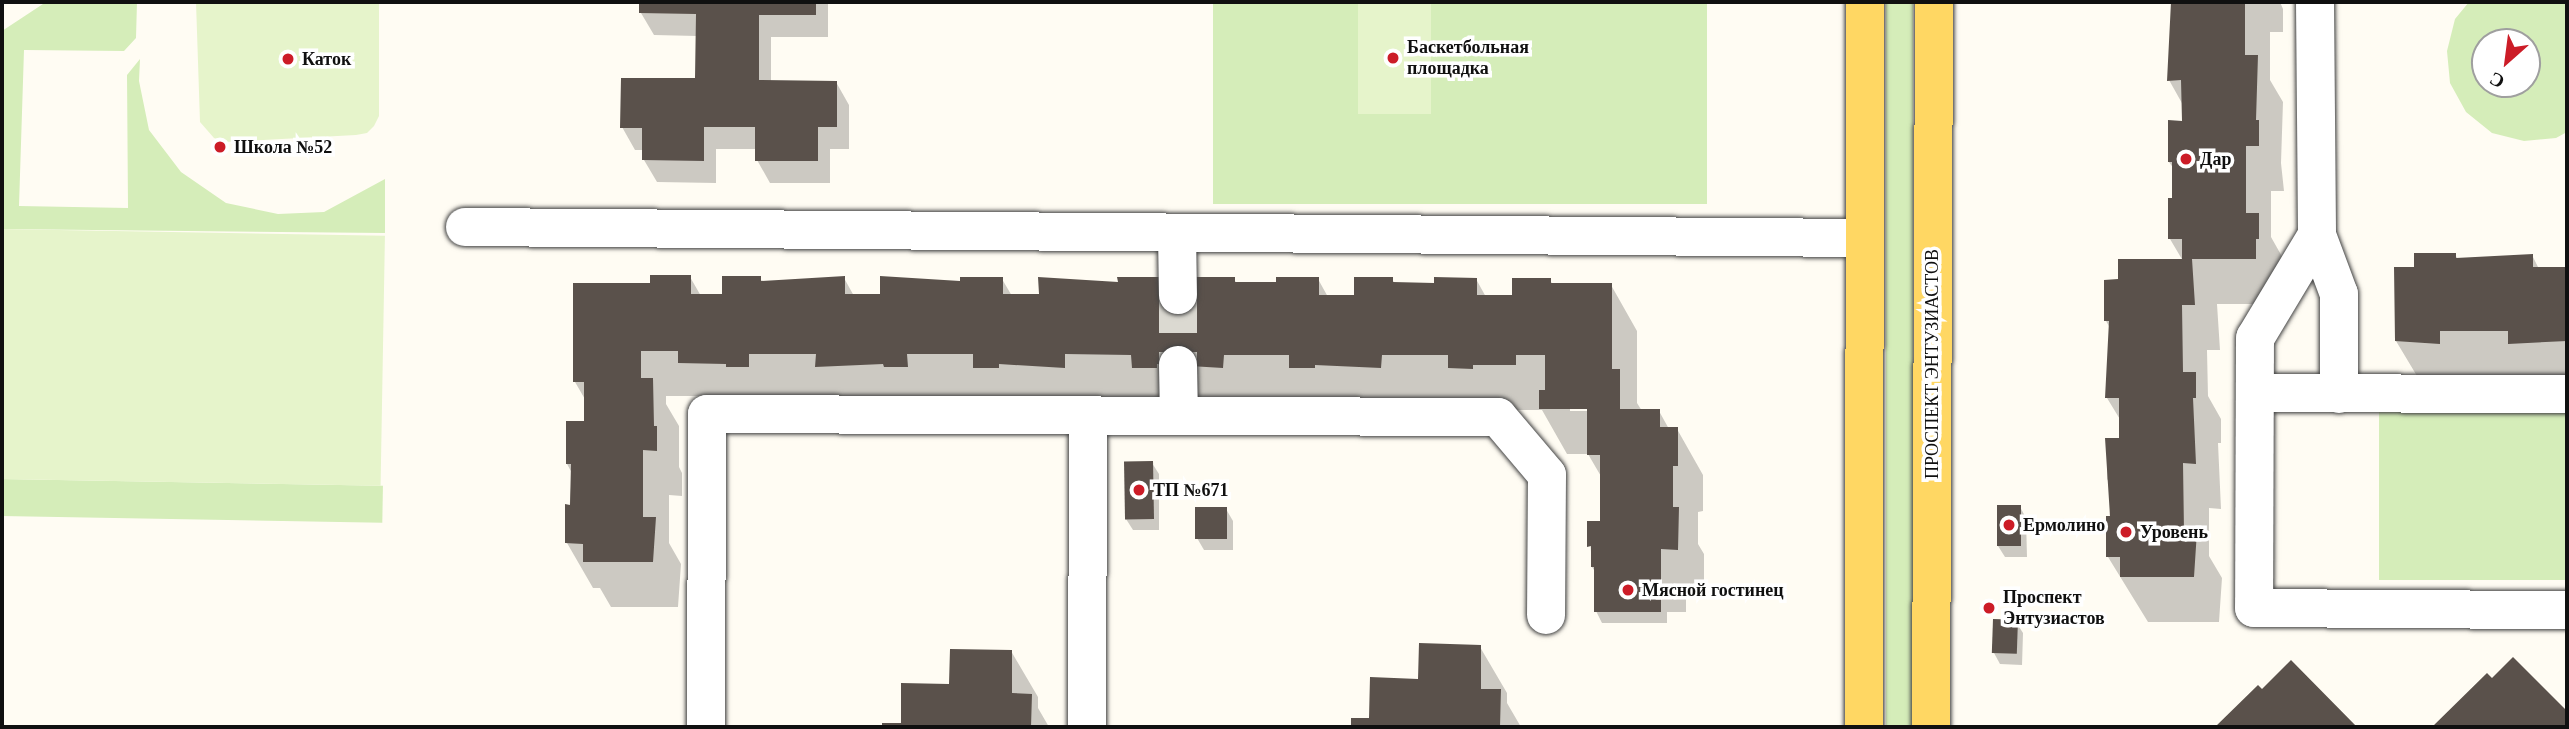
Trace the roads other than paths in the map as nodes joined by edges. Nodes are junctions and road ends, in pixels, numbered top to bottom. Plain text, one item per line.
1 (1865, 2) edge
2 (1934, 2) edge
3 (2315, 2) edge
4 (465, 227) dead end
5 (1177, 233) junction
6 (2317, 235) junction
7 (1864, 238) junction
8 (1178, 295) tunnel mouth
9 (1178, 365) tunnel mouth
10 (2255, 393) junction
11 (2339, 394) junction
12 (2567, 394) edge
13 (1088, 415) junction
14 (1179, 416) junction
15 (2567, 610) edge
16 (1546, 615) dead end
17 (706, 727) edge
18 (1087, 727) edge
19 (1864, 727) edge
20 (1931, 727) edge

1 - 7 main road
2 - 20 main road, ПРОСПЕКТ ЭНТУЗИАСТОВ
3 - 6 lane
4 - 5 lane
5 - 7 lane
5 - 8 lane
6 - 10 lane
6 - 11 lane
7 - 19 main road
9 - 14 lane
10 - 11 lane
10 - 15 lane
11 - 12 lane
13 - 14 lane
13 - 17 lane
13 - 18 lane
14 - 16 lane

